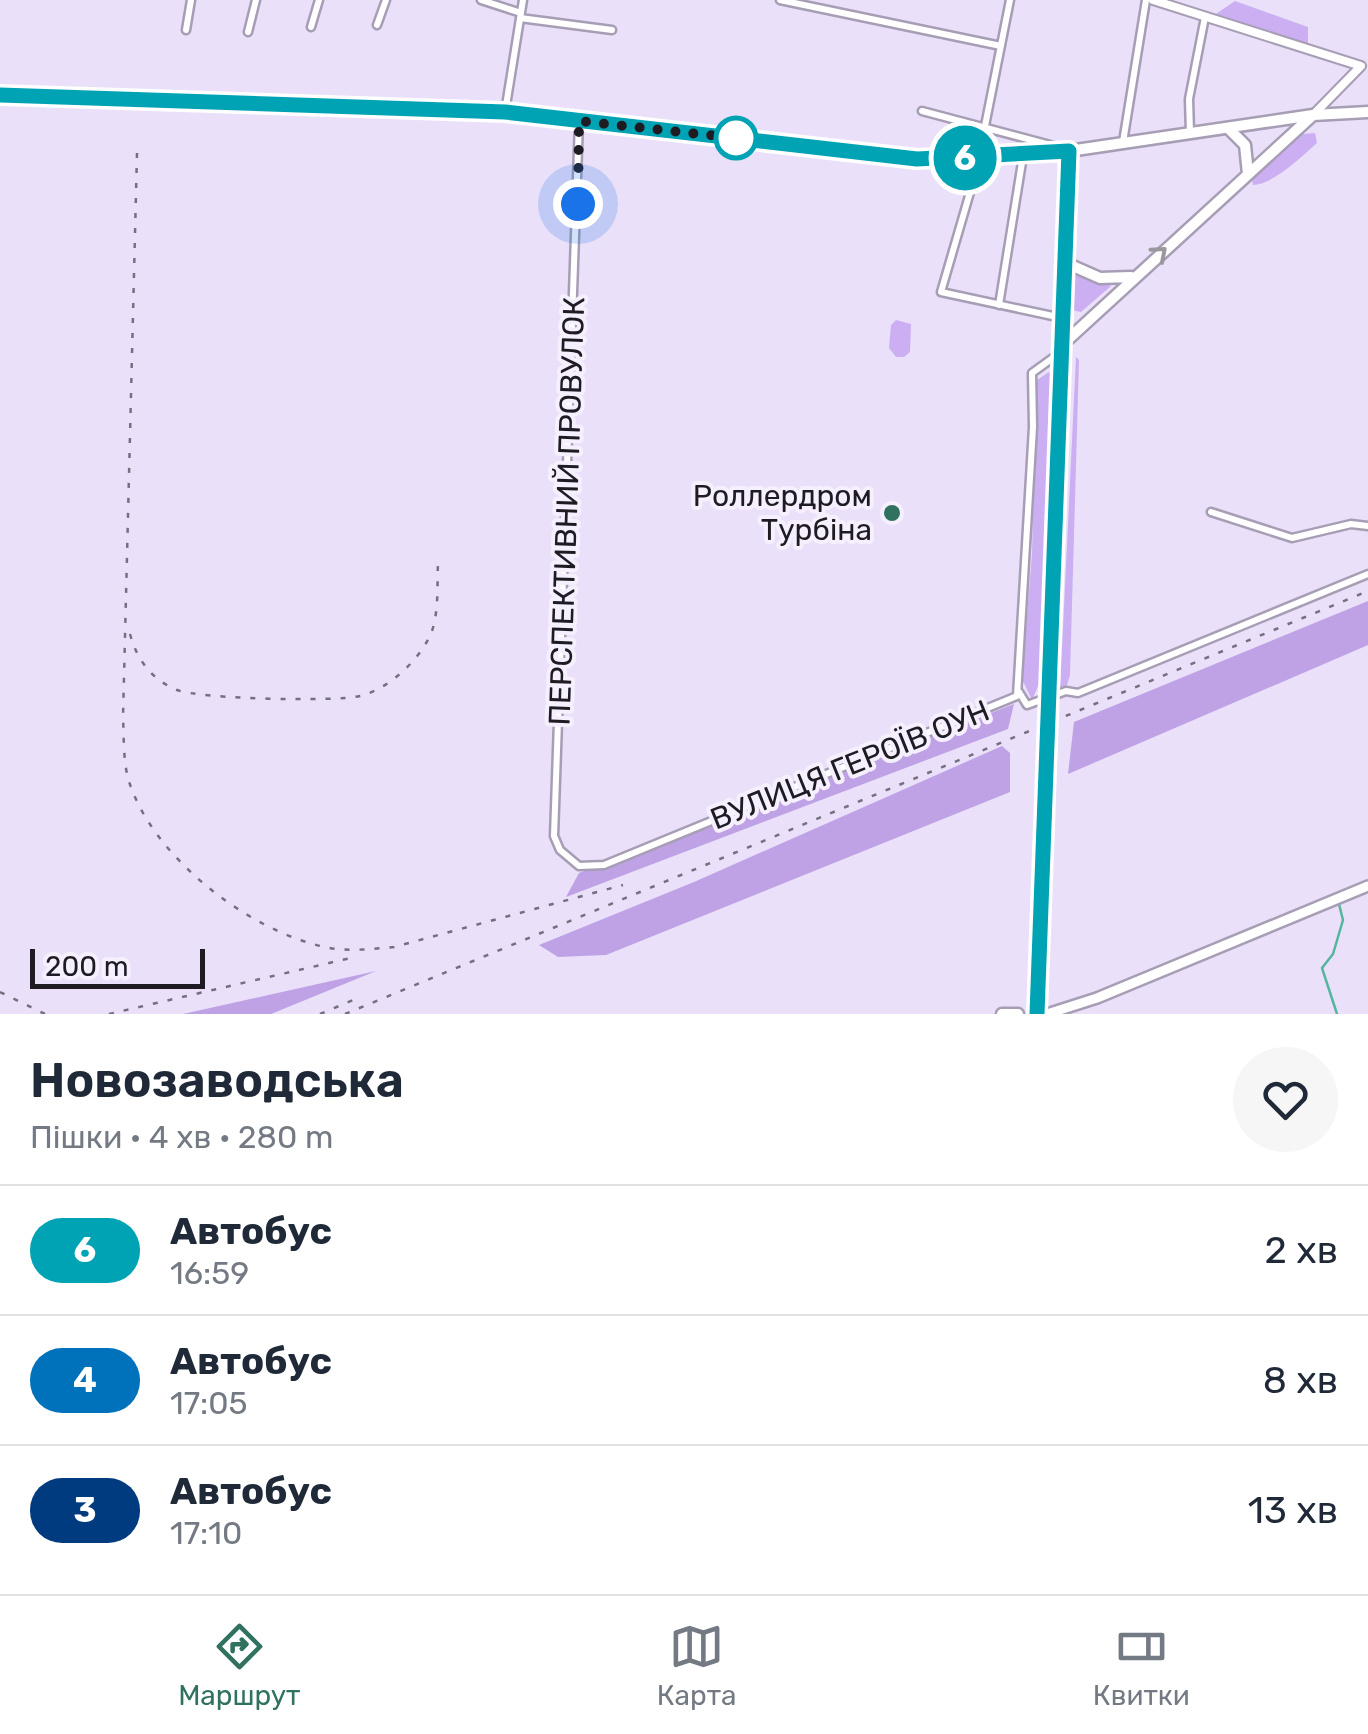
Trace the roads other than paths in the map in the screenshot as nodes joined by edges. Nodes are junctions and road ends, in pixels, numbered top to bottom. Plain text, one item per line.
1 (191, 0) edge
2 (256, 0) edge
3 (320, 0) edge
4 (386, 0) edge
5 (481, 0) edge
6 (524, 0) edge
7 (780, 0) edge
8 (1010, 0) edge
9 (1149, 0) edge
10 (521, 16) junction
11 (1205, 17) junction
12 (377, 26) dead end
13 (311, 27) dead end
14 (186, 30) dead end
15 (612, 30) dead end
16 (248, 32) dead end
17 (1001, 46) junction
18 (1364, 66) edge
19 (0, 96) edge
20 (922, 110) dead end
21 (505, 112) junction
22 (1368, 112) edge
23 (1314, 115) junction
24 (579, 121) junction
25 (985, 127) junction
26 (1227, 128) junction
27 (1190, 133) junction
28 (1123, 143) junction
29 (1069, 151) junction
30 (1023, 156) junction
31 (980, 158) junction
32 (1248, 174) junction
33 (1066, 263) junction
34 (1134, 276) junction
35 (999, 304) junction
36 (1064, 318) junction
37 (1063, 347) junction
38 (1211, 512) dead end
39 (1368, 526) edge
40 (1368, 574) edge
41 (1019, 692) junction
42 (604, 865) joint
43 (1368, 886) edge
44 (1002, 1014) edge
45 (1018, 1014) edge
46 (1036, 1014) edge
47 (1047, 1014) edge

1 - 14 street
2 - 16 street
3 - 13 street
4 - 12 street
5 - 10 street
6 - 10 street
7 - 17 street
8 - 17 street
9 - 11 street
9 - 28 street
10 - 15 street
10 - 21 street
11 - 18 street
11 - 27 street
17 - 25 street
18 - 23 street
19 - 21 street
20 - 25 street
21 - 24 street
22 - 23 main road
23 - 26 main road
23 - 32 main road
24 - 31 street
24 - 42 street, ПЕРСПЕКТИВНИЙ ПРОВУЛОК
25 - 29 street
26 - 27 main road
26 - 32 main road
27 - 28 main road
28 - 29 main road
29 - 30 street
29 - 33 main road
30 - 31 street
30 - 35 street
31 - 35 street
34 -> 32 main road
33 - 34 main road
33 - 36 main road
34 - 37 main road
35 - 36 street
36 - 37 main road
37 - 41 street, ВУЛИЦЯ ГЕРОЇВ ОУН
37 - 46 main road, bridge
38 - 39 street
40 - 41 street
41 - 42 street, ВУЛИЦЯ ГЕРОЇВ ОУН
43 - 47 main road
44 - 45 main road

